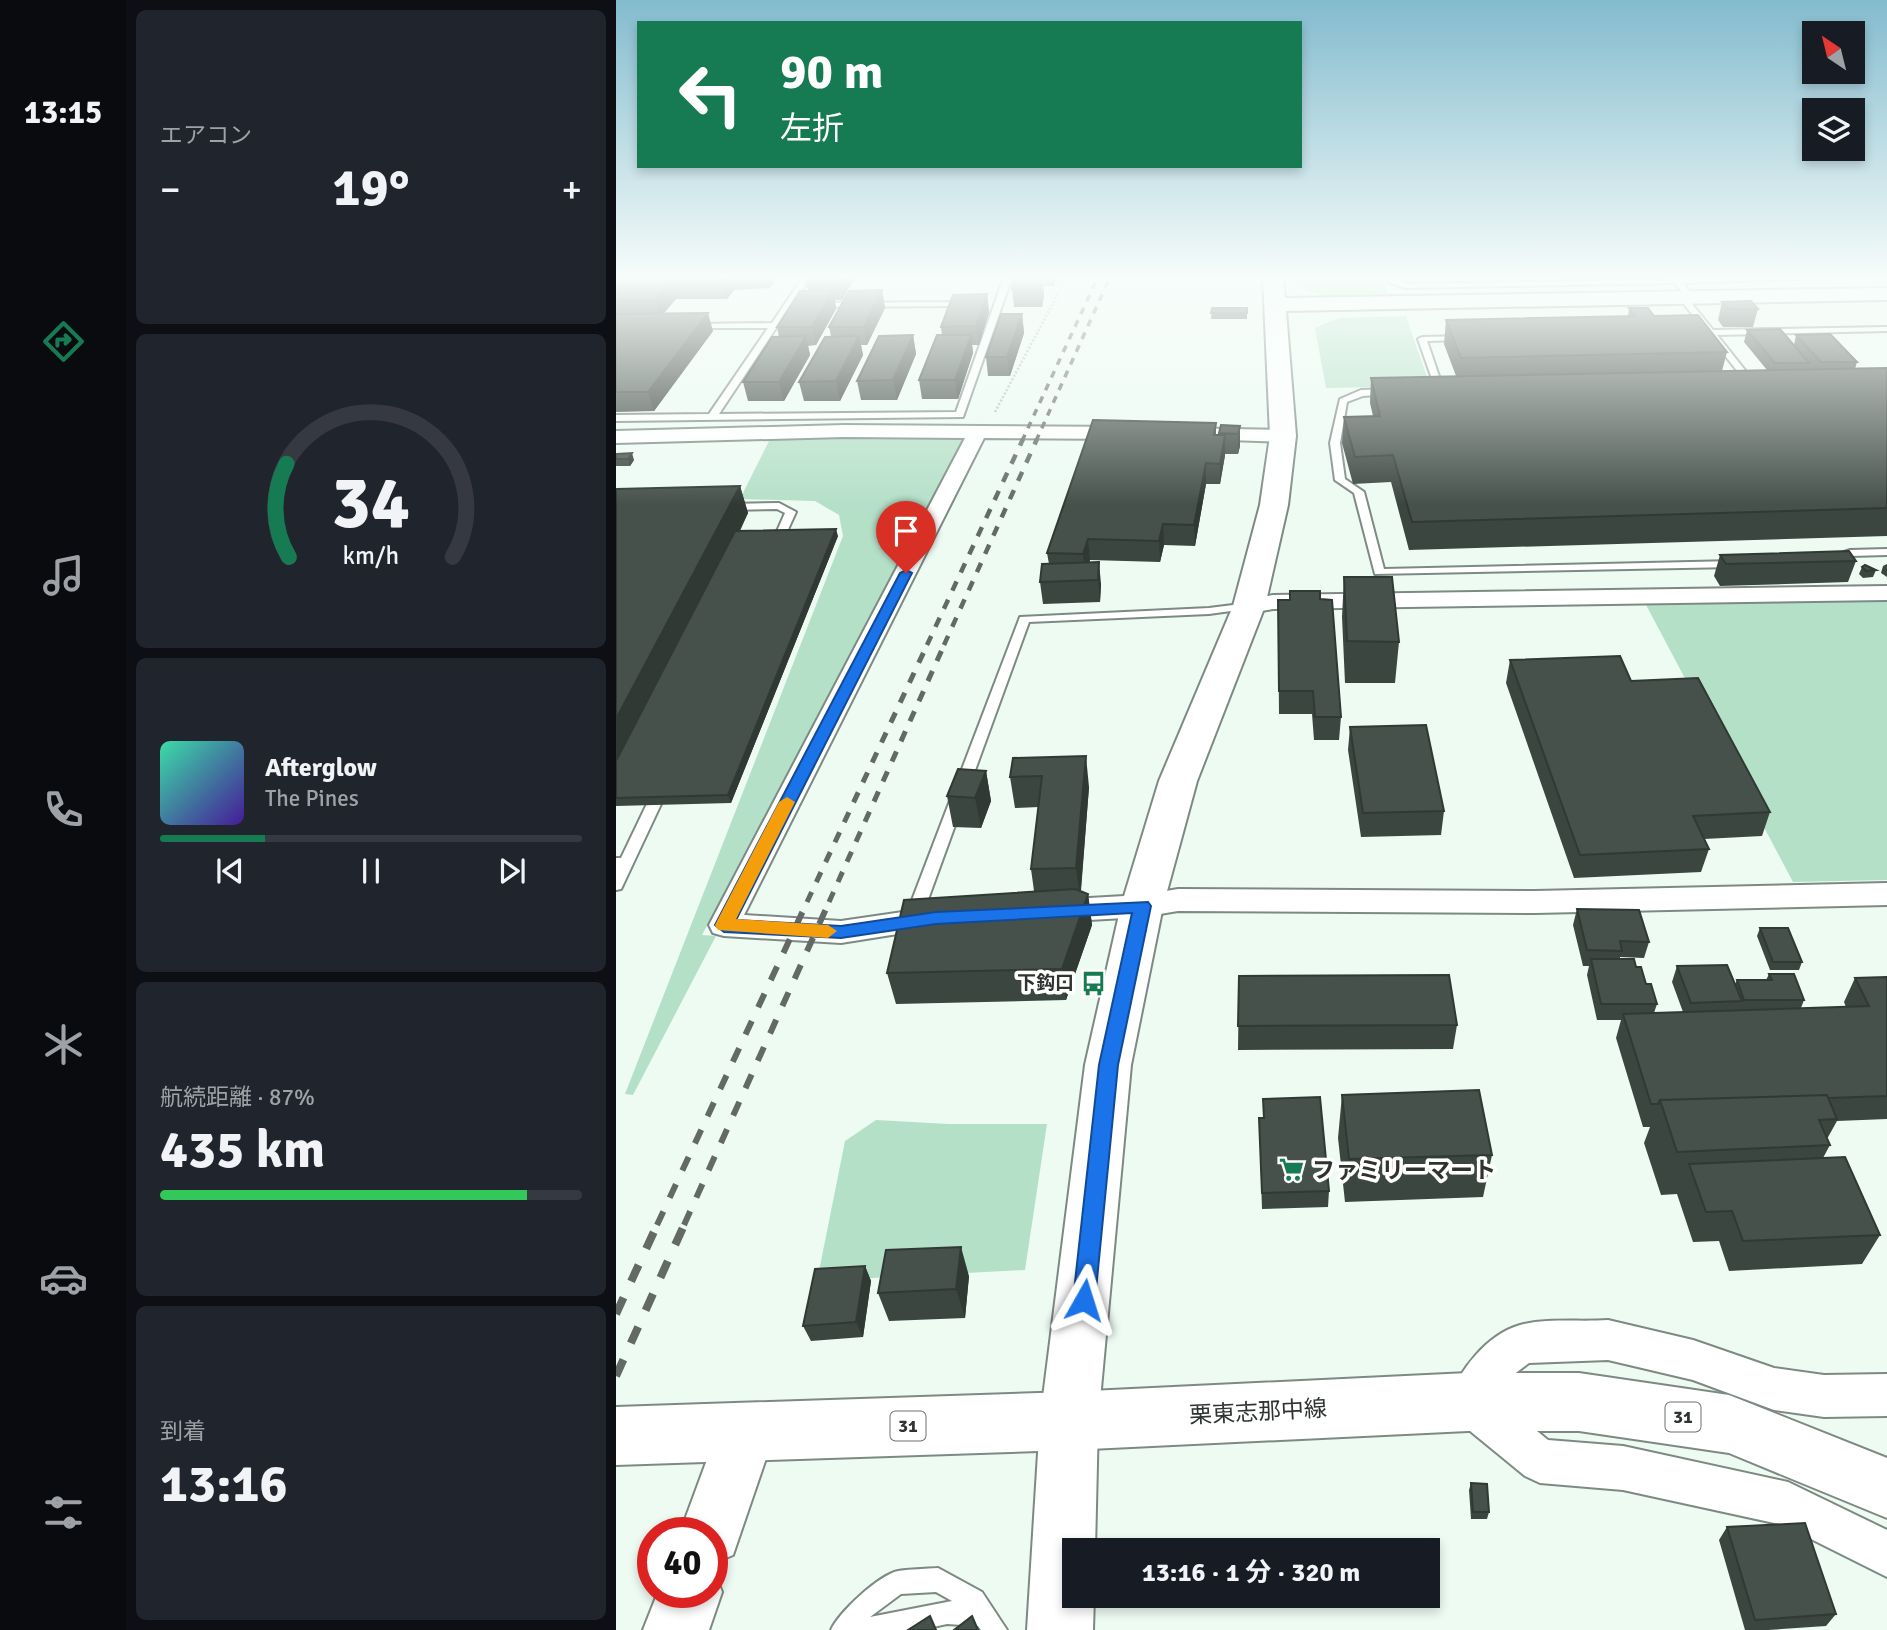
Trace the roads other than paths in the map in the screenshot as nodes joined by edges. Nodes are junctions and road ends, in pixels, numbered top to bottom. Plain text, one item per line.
1 (755, 353) edge
2 (982, 353) edge
3 (1279, 353) edge
4 (1427, 353) edge
5 (1728, 353) edge
6 (1739, 384) edge
7 (1753, 384) junction
8 (1766, 384) edge
9 (1440, 391) junction
10 (1453, 391) edge
11 (1400, 392) edge
12 (1426, 392) edge
13 (712, 417) junction
14 (616, 418) edge
15 (974, 433) junction
16 (1283, 436) junction
17 (616, 437) edge
18 (711, 507) edge
19 (1887, 552) edge
20 (771, 556) edge
21 (1814, 562) edge
22 (1746, 564) edge
23 (1887, 593) edge
24 (1249, 606) junction
25 (667, 777) edge
26 (621, 863) edge
27 (616, 885) edge
28 (1887, 894) edge
29 (1142, 906) junction
30 (1030, 912) edge
31 (963, 916) edge
32 (912, 921) junction
33 (1887, 1395) edge
34 (1468, 1402) junction
35 (1069, 1421) junction
36 (746, 1432) junction
37 (616, 1436) edge
38 (1887, 1488) edge
39 (717, 1517) edge
40 (1887, 1554) edge
41 (684, 1608) edge
42 (988, 1622) edge
43 (676, 1630) edge
44 (843, 1630) edge
45 (867, 1630) edge
46 (1060, 1630) edge

1 - 13 lane
2 - 13 lane
3 - 16 street
4 - 9 lane
5 - 7 lane
6 - 7 lane
7 - 8 lane
9 - 10 lane
9 - 12 lane
11 - 22 lane
13 - 14 lane
15 - 16 street
15 - 17 street
15 - 32 street
16 - 24 street
18 - 20 lane
19 - 21 lane
23 - 24 street
24 - 29 street
24 - 32 lane
25 - 26 lane
26 - 27 lane
28 - 29 street
29 - 30 street
29 - 35 street
31 - 32 street
33 - 34 street
34 - 35 street, 栗東志那中線 / 31
34 - 38 street, 栗東志那中線 / 31
34 - 40 street
35 - 36 street, 栗東志那中線 / 31
35 - 46 street
36 - 37 street, 栗東志那中線 / 31
36 - 39 street
41 - 43 street
42 - 44 lane
42 - 45 lane

